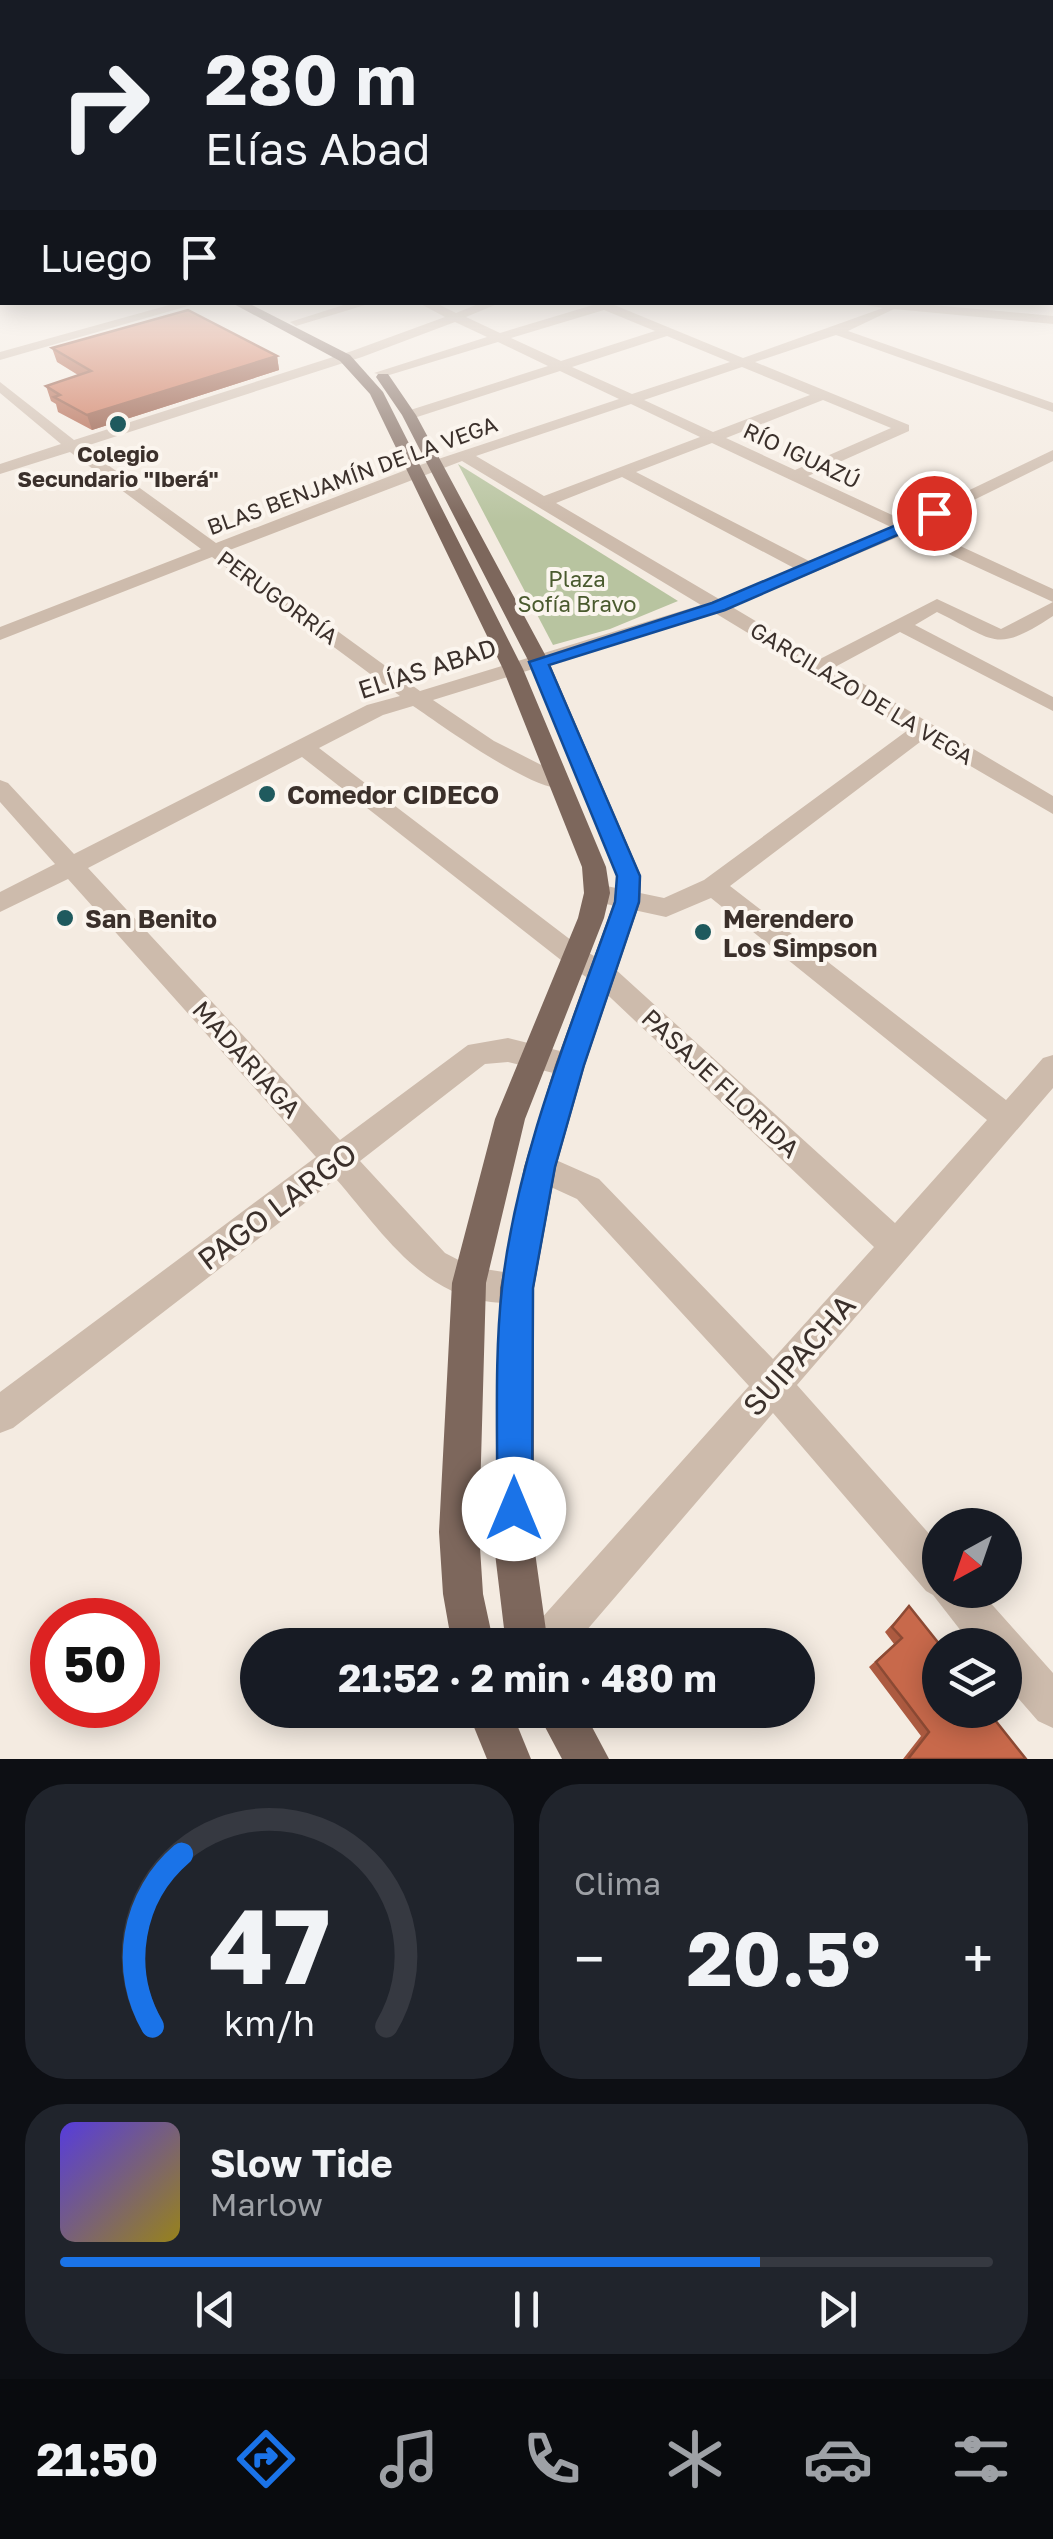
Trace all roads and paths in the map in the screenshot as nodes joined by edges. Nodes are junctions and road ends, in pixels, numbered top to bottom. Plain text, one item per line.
1 (345, 358) edge
2 (352, 358) edge
3 (354, 358) edge
4 (433, 358) edge
5 (541, 358) edge
6 (586, 358) edge
7 (729, 358) edge
8 (760, 358) edge
9 (912, 358) edge
10 (743, 364) junction
11 (559, 367) junction
12 (380, 374) junction
13 (0, 386) edge
14 (823, 395) junction
15 (631, 401) junction
16 (1053, 408) edge
17 (410, 414) junction
18 (714, 438) junction
19 (72, 446) junction
20 (1053, 455) edge
21 (466, 457) junction
22 (427, 468) junction
23 (0, 469) edge
24 (624, 472) junction
25 (792, 476) junction
26 (541, 503) junction
27 (904, 528) junction
28 (212, 548) junction
29 (810, 569) junction
30 (1052, 597) edge
31 (718, 606) junction
32 (900, 624) junction
33 (0, 634) edge
34 (538, 662) junction
35 (820, 666) junction
36 (513, 669) junction
37 (415, 697) junction
38 (1053, 705) edge
39 (922, 730) junction
40 (302, 746) junction
41 (559, 782) junction
42 (0, 788) edge
43 (1053, 806) edge
44 (73, 865) junction
45 (713, 886) junction
46 (596, 894) junction
47 (627, 902) junction
48 (0, 903) edge
49 (575, 957) junction
50 (604, 975) junction
51 (533, 1054) junction
52 (570, 1065) junction
53 (1053, 1067) edge
54 (1008, 1119) junction
55 (338, 1161) junction
56 (540, 1167) junction
57 (896, 1246) junction
58 (469, 1283) junction
59 (517, 1288) junction
60 (772, 1384) junction
61 (0, 1415) edge
62 (922, 1556) edge
63 (968, 1608) edge
64 (469, 1628) edge
65 (525, 1628) edge
66 (561, 1628) edge
67 (985, 1628) edge
68 (1022, 1670) edge
69 (1053, 1706) edge
70 (496, 1728) edge
71 (568, 1728) edge
72 (509, 1759) edge
73 (586, 1759) edge

1 - 19 street
2 - 22 main road
3 - 12 main road
4 - 12 street
5 - 11 street, RÍO IGUAZÚ
6 - 11 street
7 - 10 street
8 - 10 street, BLAS BENJAMÍN DE LA VEGA
9 - 16 street
10 - 14 street
10 - 15 street, BLAS BENJAMÍN DE LA VEGA
11 - 15 street, RÍO IGUAZÚ
11 - 17 street
12 - 17 main road
13 - 19 street, PERUGORRÍA
14 - 18 street
14 - 25 street
15 - 18 street, RÍO IGUAZÚ
15 - 21 street, BLAS BENJAMÍN DE LA VEGA
17 - 22 main road
18 - 24 street
18 - 25 street, RÍO IGUAZÚ
19 - 23 street
19 - 28 street, PERUGORRÍA
20 - 27 street, ELÍAS ABAD
21 - 22 street, BLAS BENJAMÍN DE LA VEGA
21 - 26 street, GARCILAZO DE LA VEGA
22 - 28 street, BLAS BENJAMÍN DE LA VEGA
22 - 34 main road
22 - 36 main road
24 - 26 street
24 - 29 street
25 - 27 street, RÍO IGUAZÚ
26 - 31 street, GARCILAZO DE LA VEGA
27 - 29 street, ELÍAS ABAD
27 - 30 street, RÍO IGUAZÚ
28 - 33 street, BLAS BENJAMÍN DE LA VEGA
28 - 37 street, PERUGORRÍA
29 - 31 street, ELÍAS ABAD
30 - 32 street
31 - 34 street, ELÍAS ABAD
31 - 35 street, GARCILAZO DE LA VEGA
32 - 35 street
32 - 38 street
34 - 36 street, ELÍAS ABAD
34 - 47 main road
35 - 39 street, GARCILAZO DE LA VEGA
36 - 37 street, ELÍAS ABAD
36 - 41 main road
37 - 40 street, ELÍAS ABAD
37 - 41 street, PERUGORRÍA
39 - 43 street, GARCILAZO DE LA VEGA
39 - 45 street
40 - 44 street, ELÍAS ABAD
40 - 49 street, PASAJE FLORIDA
41 - 46 main road
42 - 44 street, MADARIAGA
44 - 48 street, ELÍAS ABAD
44 - 55 street, MADARIAGA
45 - 47 street
45 - 54 street
46 - 47 street
46 - 49 main road
47 - 50 main road
49 - 50 street, PASAJE FLORIDA
49 - 51 main road
50 - 52 main road
50 - 57 street, PASAJE FLORIDA
51 - 52 street, PAGO LARGO
51 - 55 street, PAGO LARGO
51 - 58 main road
52 - 56 main road
53 - 54 street, SUIPACHA
54 - 57 street, SUIPACHA
55 - 58 street, MADARIAGA
55 - 61 street, PAGO LARGO
56 - 59 main road
56 - 60 street
57 - 60 street, SUIPACHA
58 - 59 street, MADARIAGA
58 - 64 main road
59 - 65 main road
60 - 62 street
60 - 66 street, SUIPACHA
63 - 67 street
68 - 69 street
70 - 72 main road
71 - 73 main road

